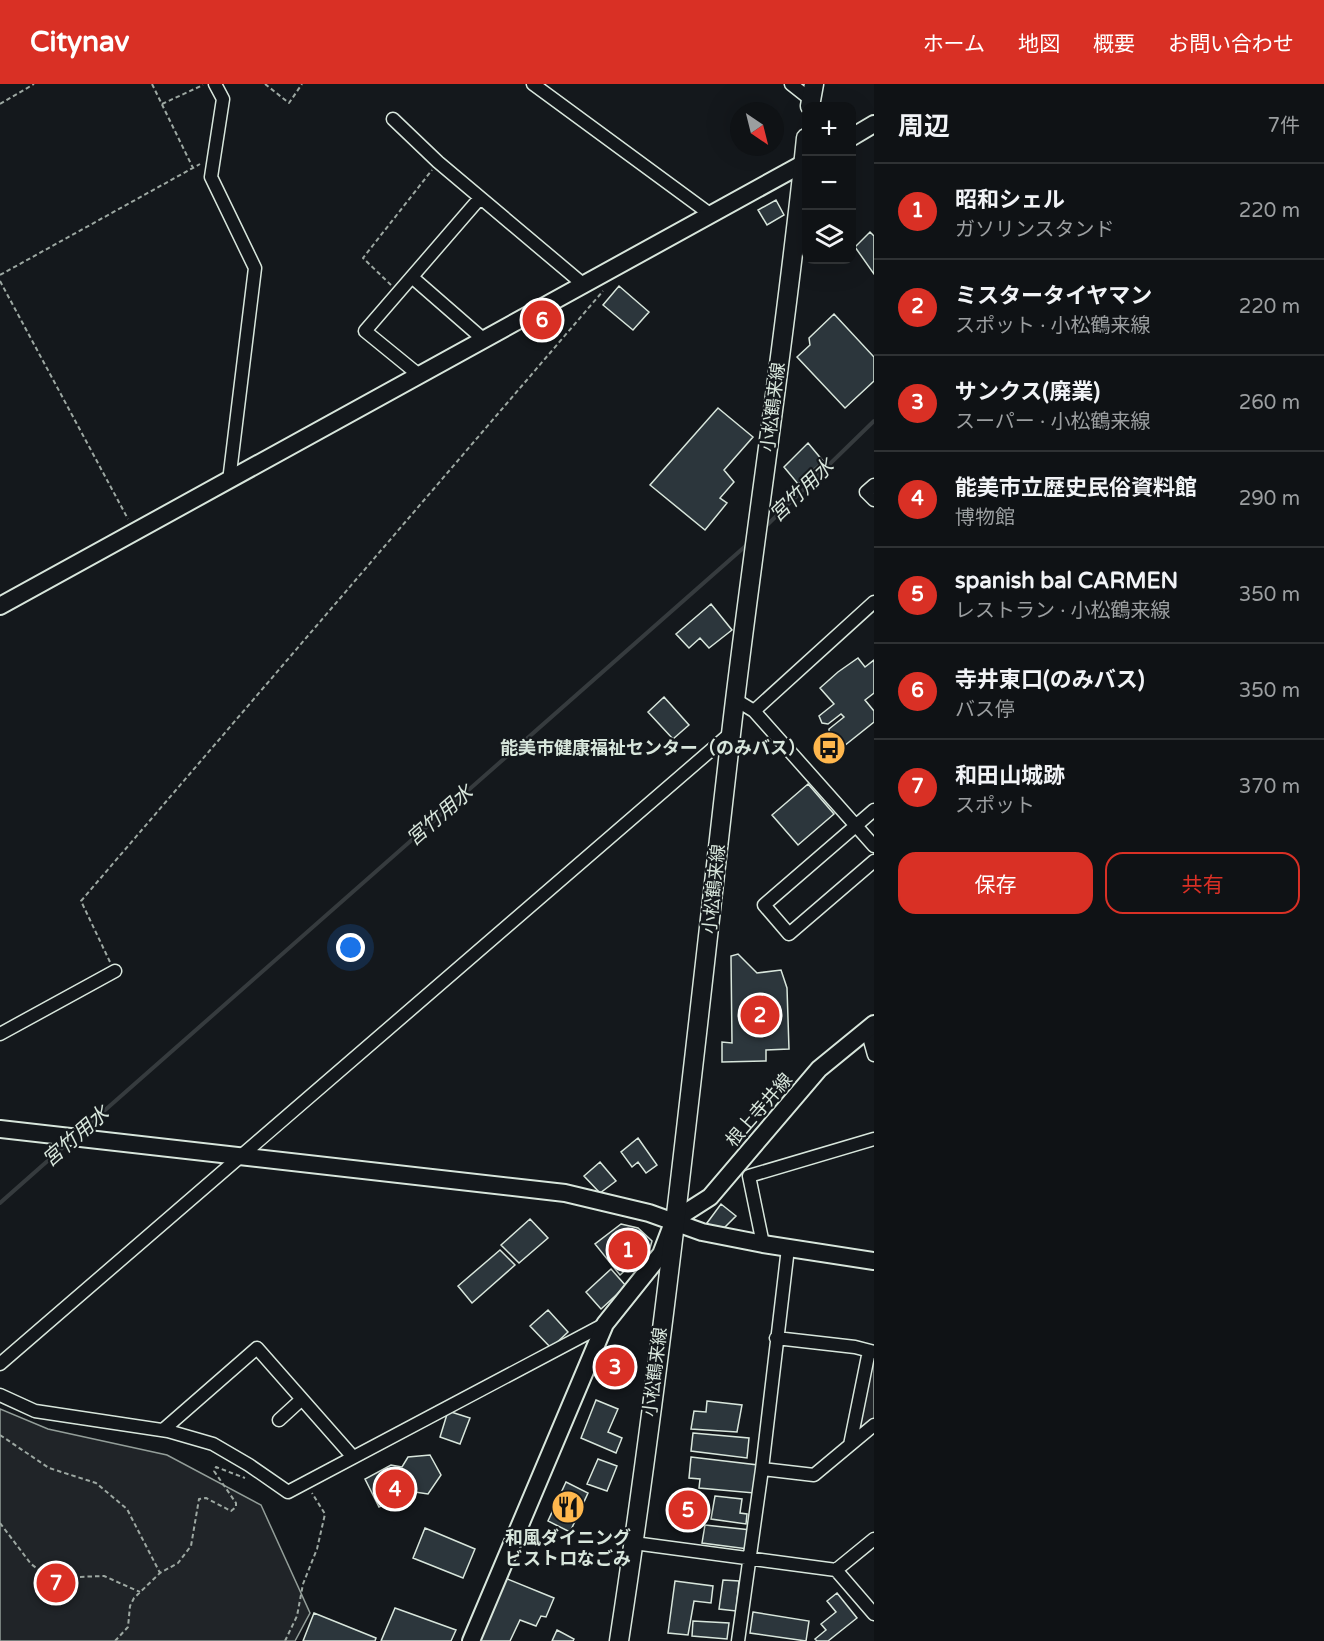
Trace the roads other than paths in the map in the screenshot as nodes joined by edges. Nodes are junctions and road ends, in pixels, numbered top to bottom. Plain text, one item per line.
1 (215, 84) edge
2 (533, 84) edge
3 (790, 84) edge
4 (811, 96) edge
5 (393, 119) dead end
6 (874, 124) edge
7 (856, 135) edge
8 (802, 164) edge
9 (802, 185) edge
10 (480, 198) junction
11 (710, 214) junction
12 (413, 278) junction
13 (584, 285) junction
14 (483, 339) junction
15 (419, 375) junction
16 (229, 481) junction
17 (874, 485) edge
18 (874, 500) edge
19 (874, 602) edge
20 (0, 606) edge
21 (735, 700) junction
22 (754, 711) junction
23 (732, 732) junction
24 (874, 810) edge
25 (856, 826) junction
26 (874, 846) edge
27 (874, 861) edge
28 (115, 971) road end
29 (870, 1027) edge
30 (0, 1034) edge
31 (874, 1055) edge
32 (0, 1129) edge
33 (874, 1139) edge
34 (240, 1156) junction
35 (674, 1220) junction
36 (763, 1244) junction
37 (788, 1248) junction
38 (874, 1261) edge
39 (605, 1324) junction
40 (776, 1338) junction
41 (872, 1352) edge
42 (0, 1364) edge
43 (0, 1395) edge
44 (302, 1399) junction
45 (279, 1420) dead end
46 (874, 1425) edge
47 (163, 1430) junction
48 (850, 1445) junction
49 (353, 1457) junction
50 (762, 1469) junction
51 (874, 1539) edge
52 (634, 1543) junction
53 (749, 1559) junction
54 (836, 1570) junction
55 (874, 1614) edge
56 (471, 1641) edge
57 (619, 1641) edge
58 (738, 1641) edge

1 - 16 street
2 - 11 street
3 - 4 street
5 - 10 street
6 - 7 street
8 - 11 street
9 - 21 main road, 小松鶴来線
10 - 12 street
10 - 13 street
11 - 13 street
12 - 14 street
12 - 15 street
13 - 14 street
14 - 15 street
15 - 16 street
16 - 20 street
17 - 18 street
19 - 22 street
21 - 22 street
21 - 23 main road, 小松鶴来線
22 - 25 street
23 - 34 street
23 - 35 main road, 小松鶴来線
24 - 25 street
25 - 26 street
25 - 27 street
28 - 30 street
29 - 31 street
29 - 35 street, 根上寺井線
32 - 34 street
33 - 36 street
34 - 35 street
34 - 42 street
35 - 36 street
35 - 39 street
35 - 52 main road, 小松鶴来線
36 - 37 street
37 - 38 street
37 - 40 street
39 - 49 street
39 - 56 street
40 - 41 street
40 - 50 street
41 - 48 street
43 - 47 street
44 - 45 street
44 - 47 street
44 - 49 street
46 - 48 street
47 - 49 street
48 - 50 street
50 - 53 street
51 - 54 street
52 - 53 street
52 - 57 main road, 小松鶴来線
53 - 54 street
53 - 58 street
54 - 55 street

